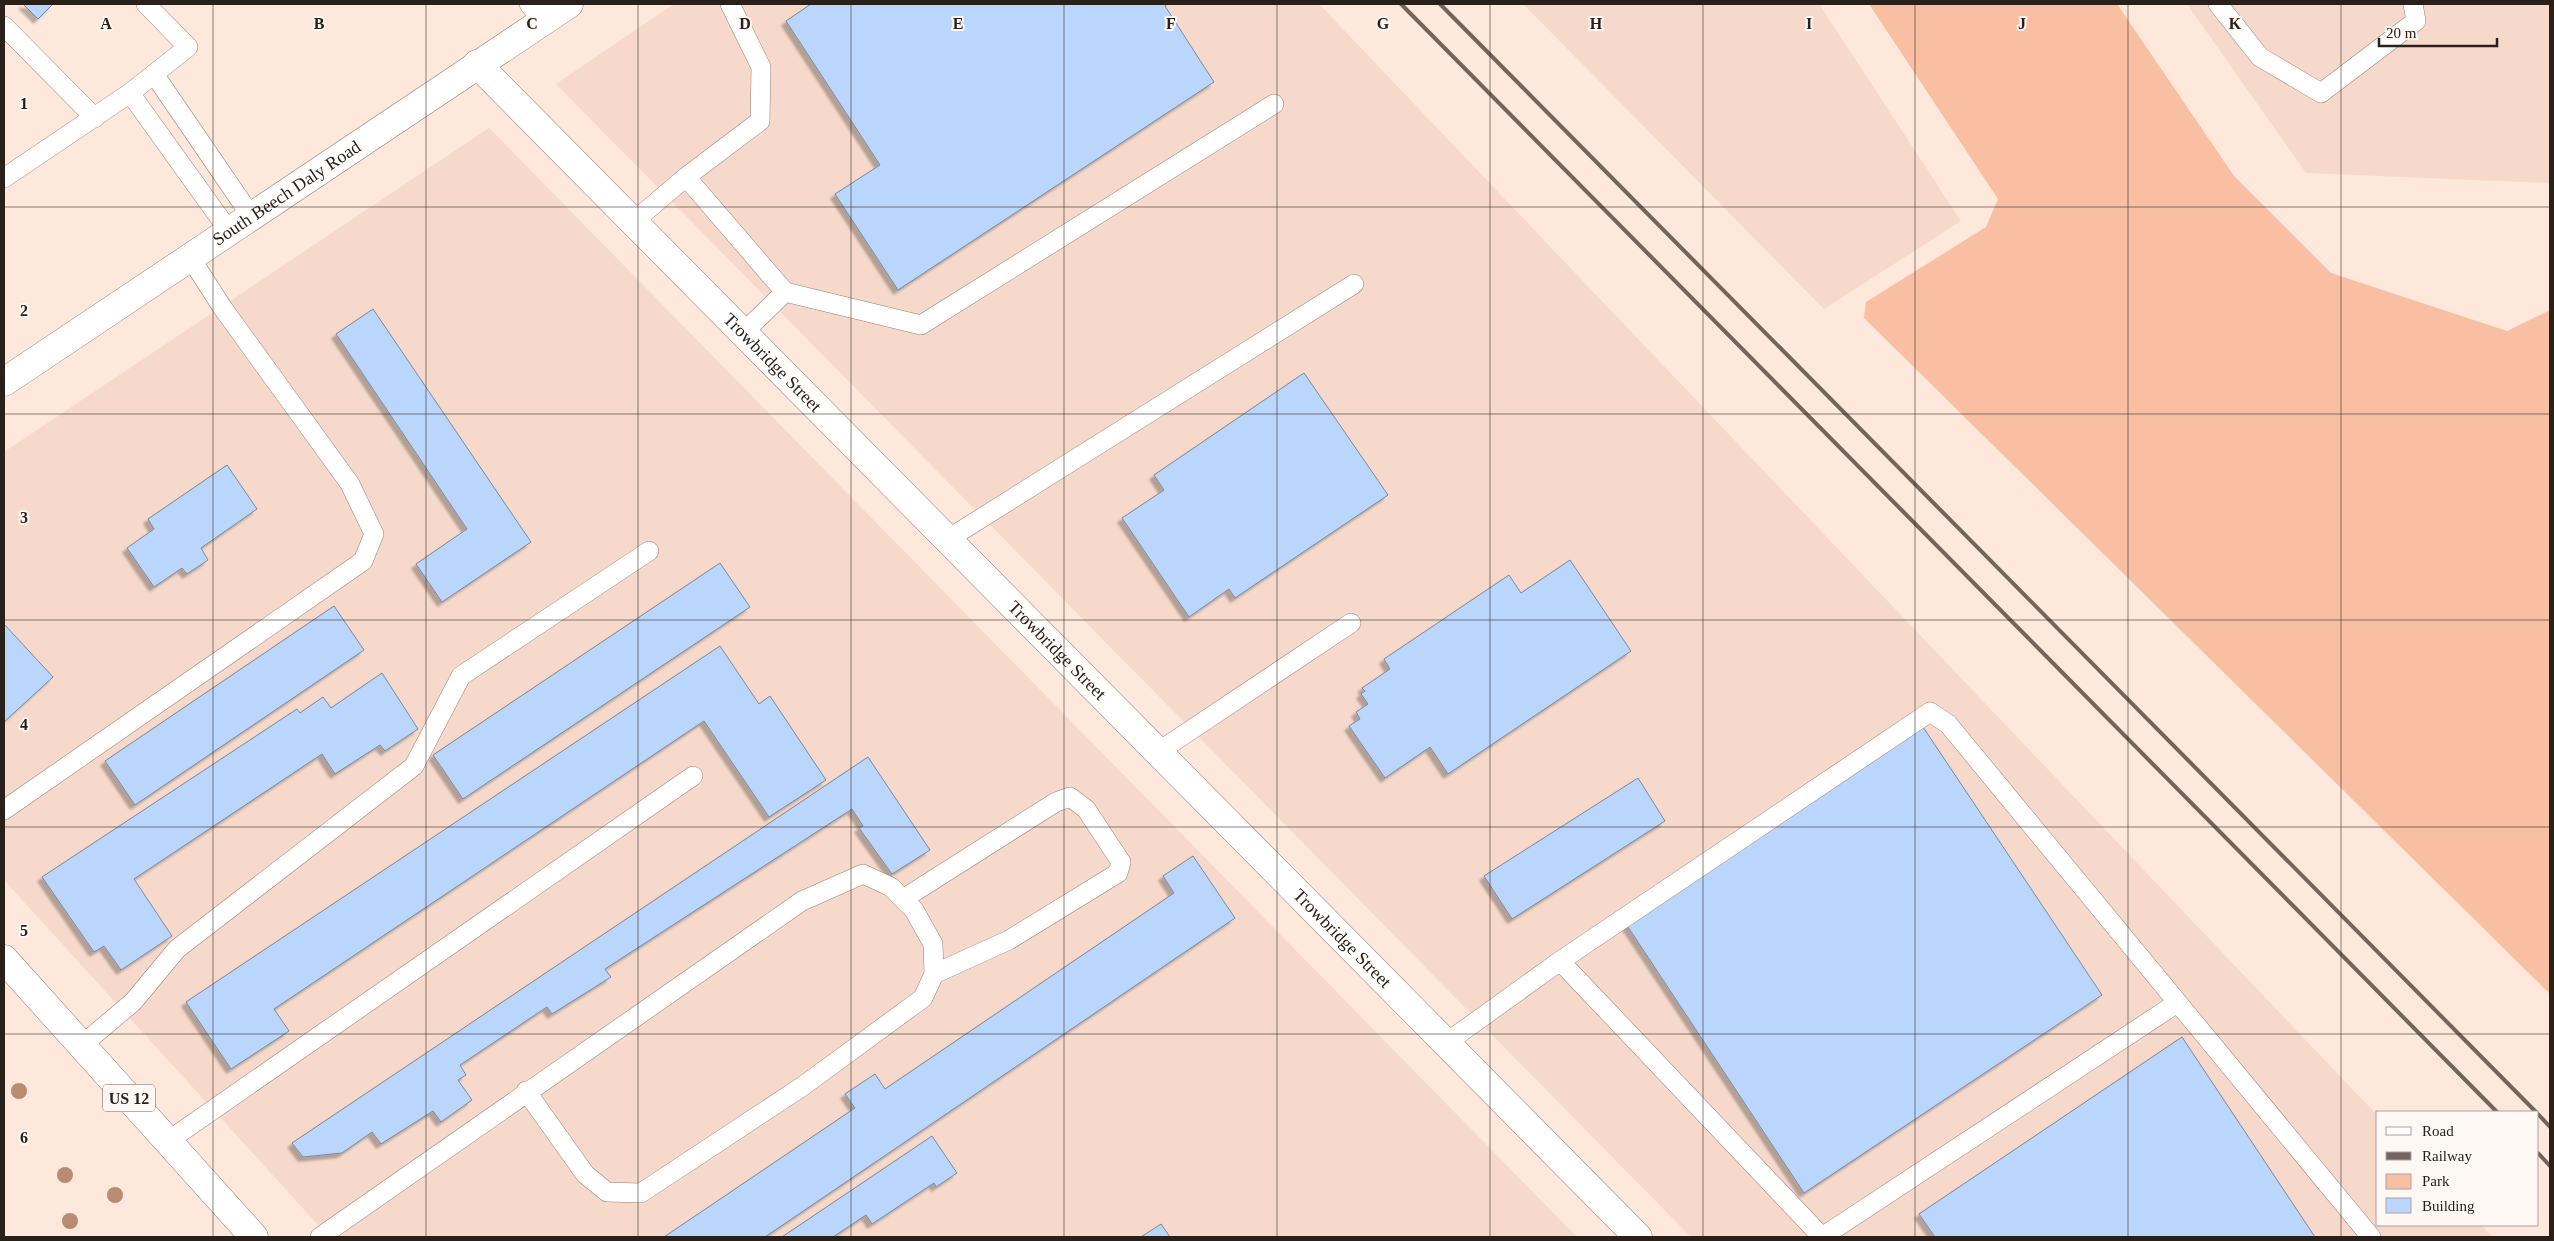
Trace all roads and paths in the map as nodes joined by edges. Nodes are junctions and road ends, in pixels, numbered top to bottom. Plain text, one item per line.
1 (146, 4) edge
2 (569, 4) edge
3 (730, 4) edge
4 (2218, 4) edge
5 (2413, 4) edge
6 (536, 13) edge
7 (4, 26) edge
8 (477, 64) junction
9 (154, 74) junction
10 (130, 93) junction
11 (1274, 104) dead end
12 (95, 118) junction
13 (686, 177) junction
14 (4, 178) edge
15 (252, 216) junction
16 (633, 222) junction
17 (229, 231) junction
18 (190, 257) junction
19 (1354, 284) dead end
20 (785, 292) junction
21 (743, 332) junction
22 (4, 382) edge
23 (948, 539) junction
24 (649, 551) dead end
25 (1351, 622) dead end
26 (1158, 752) junction
27 (693, 776) dead end
28 (4, 810) edge
29 (903, 899) junction
30 (4, 959) edge
31 (1560, 961) junction
32 (934, 974) junction
33 (2177, 1003) junction
34 (1446, 1043) junction
35 (82, 1045) junction
36 (526, 1091) junction
37 (168, 1141) junction
38 (254, 1237) edge
39 (320, 1237) edge
40 (1638, 1237) edge
41 (1822, 1237) edge
42 (2370, 1237) edge

1 - 9 lane
2 - 6 street, South Beech Daly Road
3 - 13 lane
4 - 5 lane
6 - 8 street, South Beech Daly Road
7 - 12 lane
8 - 15 street, South Beech Daly Road
8 - 16 street, Trowbridge Street
9 - 10 lane
9 - 15 lane
10 - 12 lane
10 - 17 lane
11 - 20 lane
12 - 14 lane
13 - 16 lane
13 - 20 lane
15 - 17 street, South Beech Daly Road
16 - 21 street, Trowbridge Street
17 - 18 street, South Beech Daly Road
18 - 22 street, South Beech Daly Road
18 - 28 lane
19 - 23 lane
20 - 21 lane
21 - 23 street, Trowbridge Street
23 - 26 street, Trowbridge Street
24 - 35 lane
25 - 26 lane
26 - 34 street, Trowbridge Street
27 - 37 lane
29 - 32 lane
29 - 32 lane
29 - 36 lane
30 - 35 street, US 12
31 - 33 lane
31 - 34 lane
31 - 41 lane
32 - 36 lane
33 - 41 lane
33 - 42 lane
34 - 40 street, Trowbridge Street
35 - 37 street, US 12
36 - 39 lane
37 - 38 street, US 12

